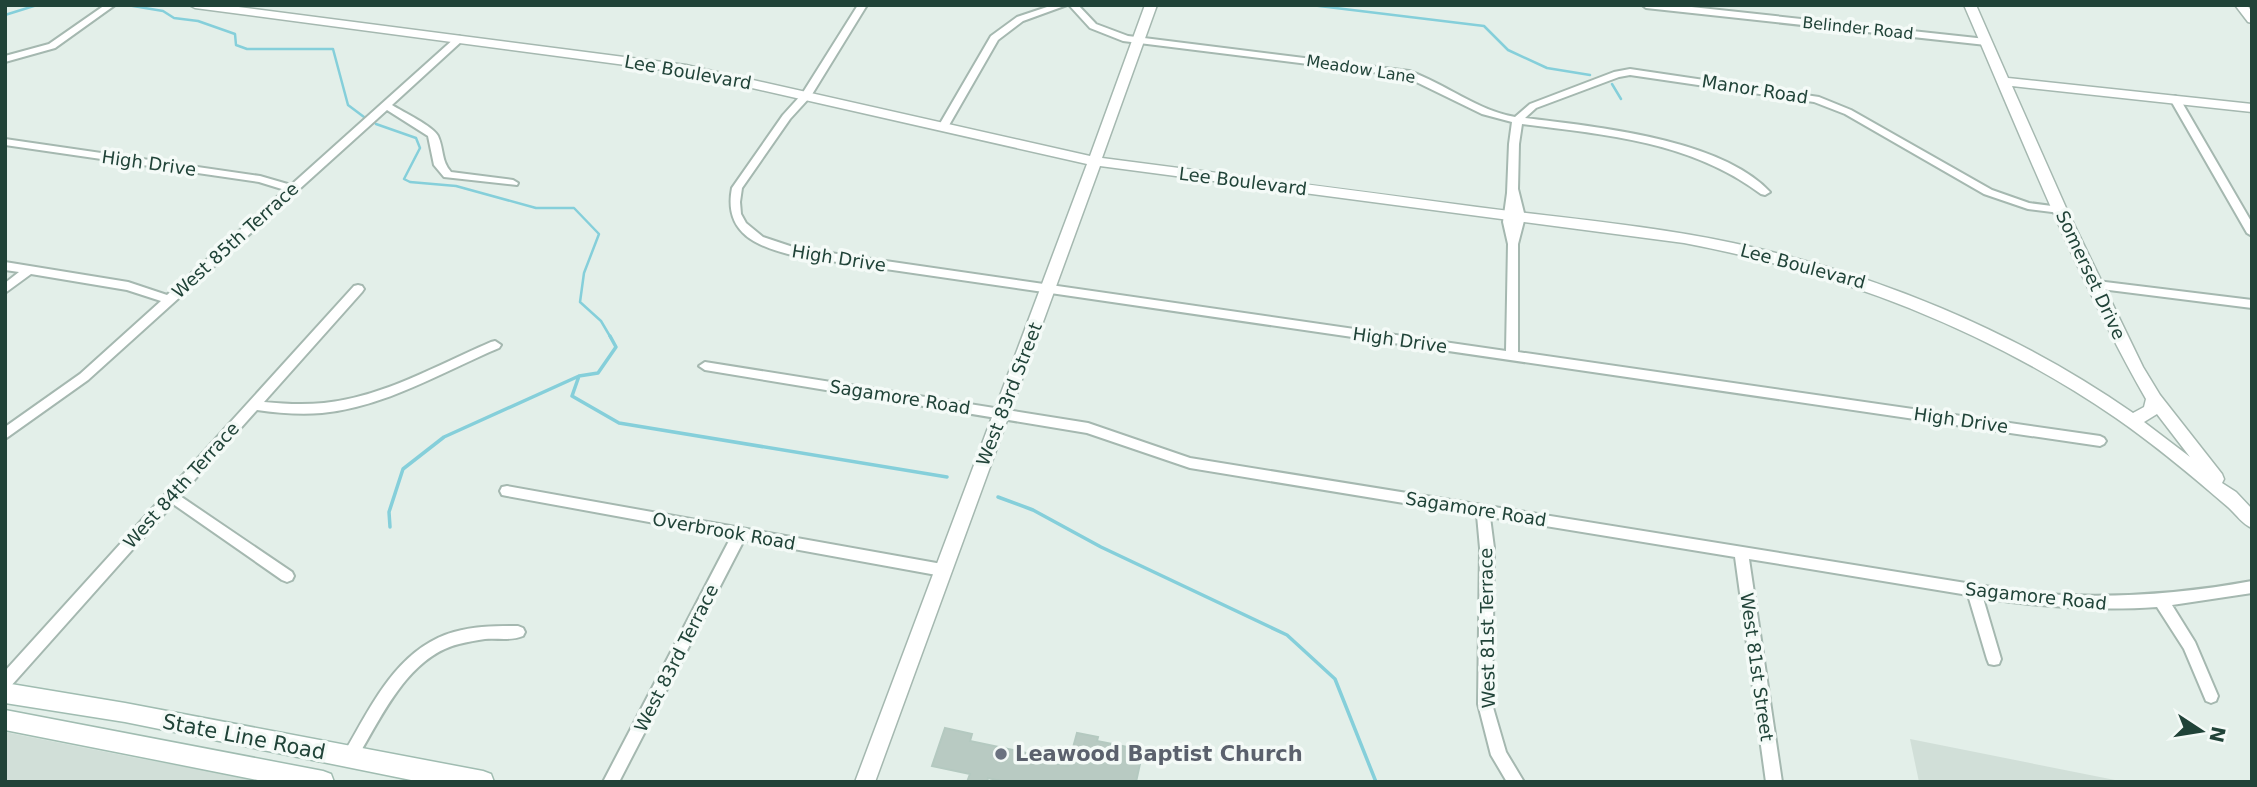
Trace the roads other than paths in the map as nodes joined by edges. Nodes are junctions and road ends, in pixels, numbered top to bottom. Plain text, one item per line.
1 (111, 5) edge
2 (195, 5) edge
3 (863, 5) edge
4 (1063, 5) edge
5 (1073, 5) edge
6 (1151, 5) edge
7 (1646, 5) edge
8 (1970, 5) edge
9 (2241, 5) edge
10 (211, 6) edge
11 (2252, 20) edge
12 (459, 39) junction
13 (1138, 41) junction
14 (1986, 42) junction
15 (5, 59) edge
16 (2003, 81) junction
17 (802, 95) junction
18 (2175, 99) junction
19 (386, 105) junction
20 (2252, 108) edge
21 (1518, 119) junction
22 (938, 126) junction
23 (5, 142) edge
24 (1093, 161) junction
25 (513, 183) dead end
26 (292, 189) junction
27 (1765, 192) dead end
28 (2060, 210) junction
29 (1514, 216) junction
30 (2252, 233) edge
31 (5, 266) edge
32 (29, 270) junction
33 (2097, 285) junction
34 (1050, 288) junction
35 (5, 289) edge
36 (358, 289) dead end
37 (169, 300) junction
38 (2252, 304) edge
39 (495, 345) dead end
40 (1512, 355) junction
41 (705, 366) dead end
42 (2154, 399) junction
43 (254, 405) junction
44 (1002, 414) junction
45 (2132, 421) junction
46 (5, 434) edge
47 (2100, 440) dead end
48 (507, 491) dead end
49 (171, 496) junction
50 (2235, 503) junction
51 (1483, 511) junction
52 (2252, 521) edge
53 (740, 534) junction
54 (1741, 553) junction
55 (942, 570) junction
56 (287, 576) dead end
57 (2252, 587) edge
58 (1974, 591) junction
59 (2162, 602) junction
60 (518, 632) dead end
61 (1994, 659) dead end
62 (5, 682) edge
63 (5, 693) edge
64 (2211, 696) dead end
65 (5, 720) edge
66 (317, 751) junction
67 (349, 758) junction
68 (296, 780) edge
69 (323, 782) edge
70 (483, 782) edge
71 (611, 782) edge
72 (865, 782) edge
73 (1516, 782) edge
74 (1774, 782) edge

1 - 15 street
2 - 10 street, Lee Boulevard
3 - 17 street
4 - 22 street
5 - 13 street, Meadow Lane
6 - 13 street, West 83rd Street
7 - 14 street, Belinder Road
8 - 14 street, Somerset Drive
9 - 11 street
10 - 12 street, Lee Boulevard
12 - 17 street, Lee Boulevard
12 - 19 street, West 85th Terrace
13 - 21 street, Meadow Lane
13 - 24 street, West 83rd Street
14 - 16 street, Somerset Drive
16 - 18 street
16 - 28 street, Somerset Drive
17 - 22 street, Lee Boulevard
17 - 34 street, High Drive
18 - 20 street
18 - 30 street
19 - 25 street
19 - 26 street, West 85th Terrace
21 - 27 street, Meadow Lane
21 - 28 street, Manor Road
21 - 29 street
22 - 24 street, Lee Boulevard
23 - 26 street, High Drive
24 - 29 street, Lee Boulevard
24 - 34 street, West 83rd Street
26 - 37 street, West 85th Terrace
28 - 33 street, Somerset Drive
29 - 40 street
29 - 45 street, Lee Boulevard
31 - 32 street
32 - 35 street
32 - 37 street
33 - 38 street
33 - 42 street, Somerset Drive
34 - 40 street, High Drive
34 - 44 street, West 83rd Street
36 - 43 street, West 84th Terrace
37 - 46 street, West 85th Terrace
39 - 43 street
40 - 47 street, High Drive
41 - 44 street, Sagamore Road
42 - 45 street
42 - 50 street, Somerset Drive
43 - 49 street, West 84th Terrace
44 - 51 street, Sagamore Road
44 - 55 street, West 83rd Street
45 - 50 street, Lee Boulevard
48 - 53 street, Overbrook Road
49 - 56 street
49 - 62 street, West 84th Terrace
50 - 52 street, Somerset Drive
51 - 54 street, Sagamore Road
51 - 73 street, West 81st Terrace
53 - 55 street, Overbrook Road
53 - 71 street, West 83rd Terrace
54 - 58 street, Sagamore Road
54 - 74 street, West 81st Street
55 - 72 street, West 83rd Street
57 - 59 street, Sagamore Road
58 - 59 street, Sagamore Road
58 - 61 street
59 - 64 street
60 - 67 street
63 - 66 main road, State Line Road
65 - 68 main road, State Line Road
66 - 67 main road, State Line Road
66 - 68 street
67 - 70 main road, State Line Road
68 - 69 main road, State Line Road

